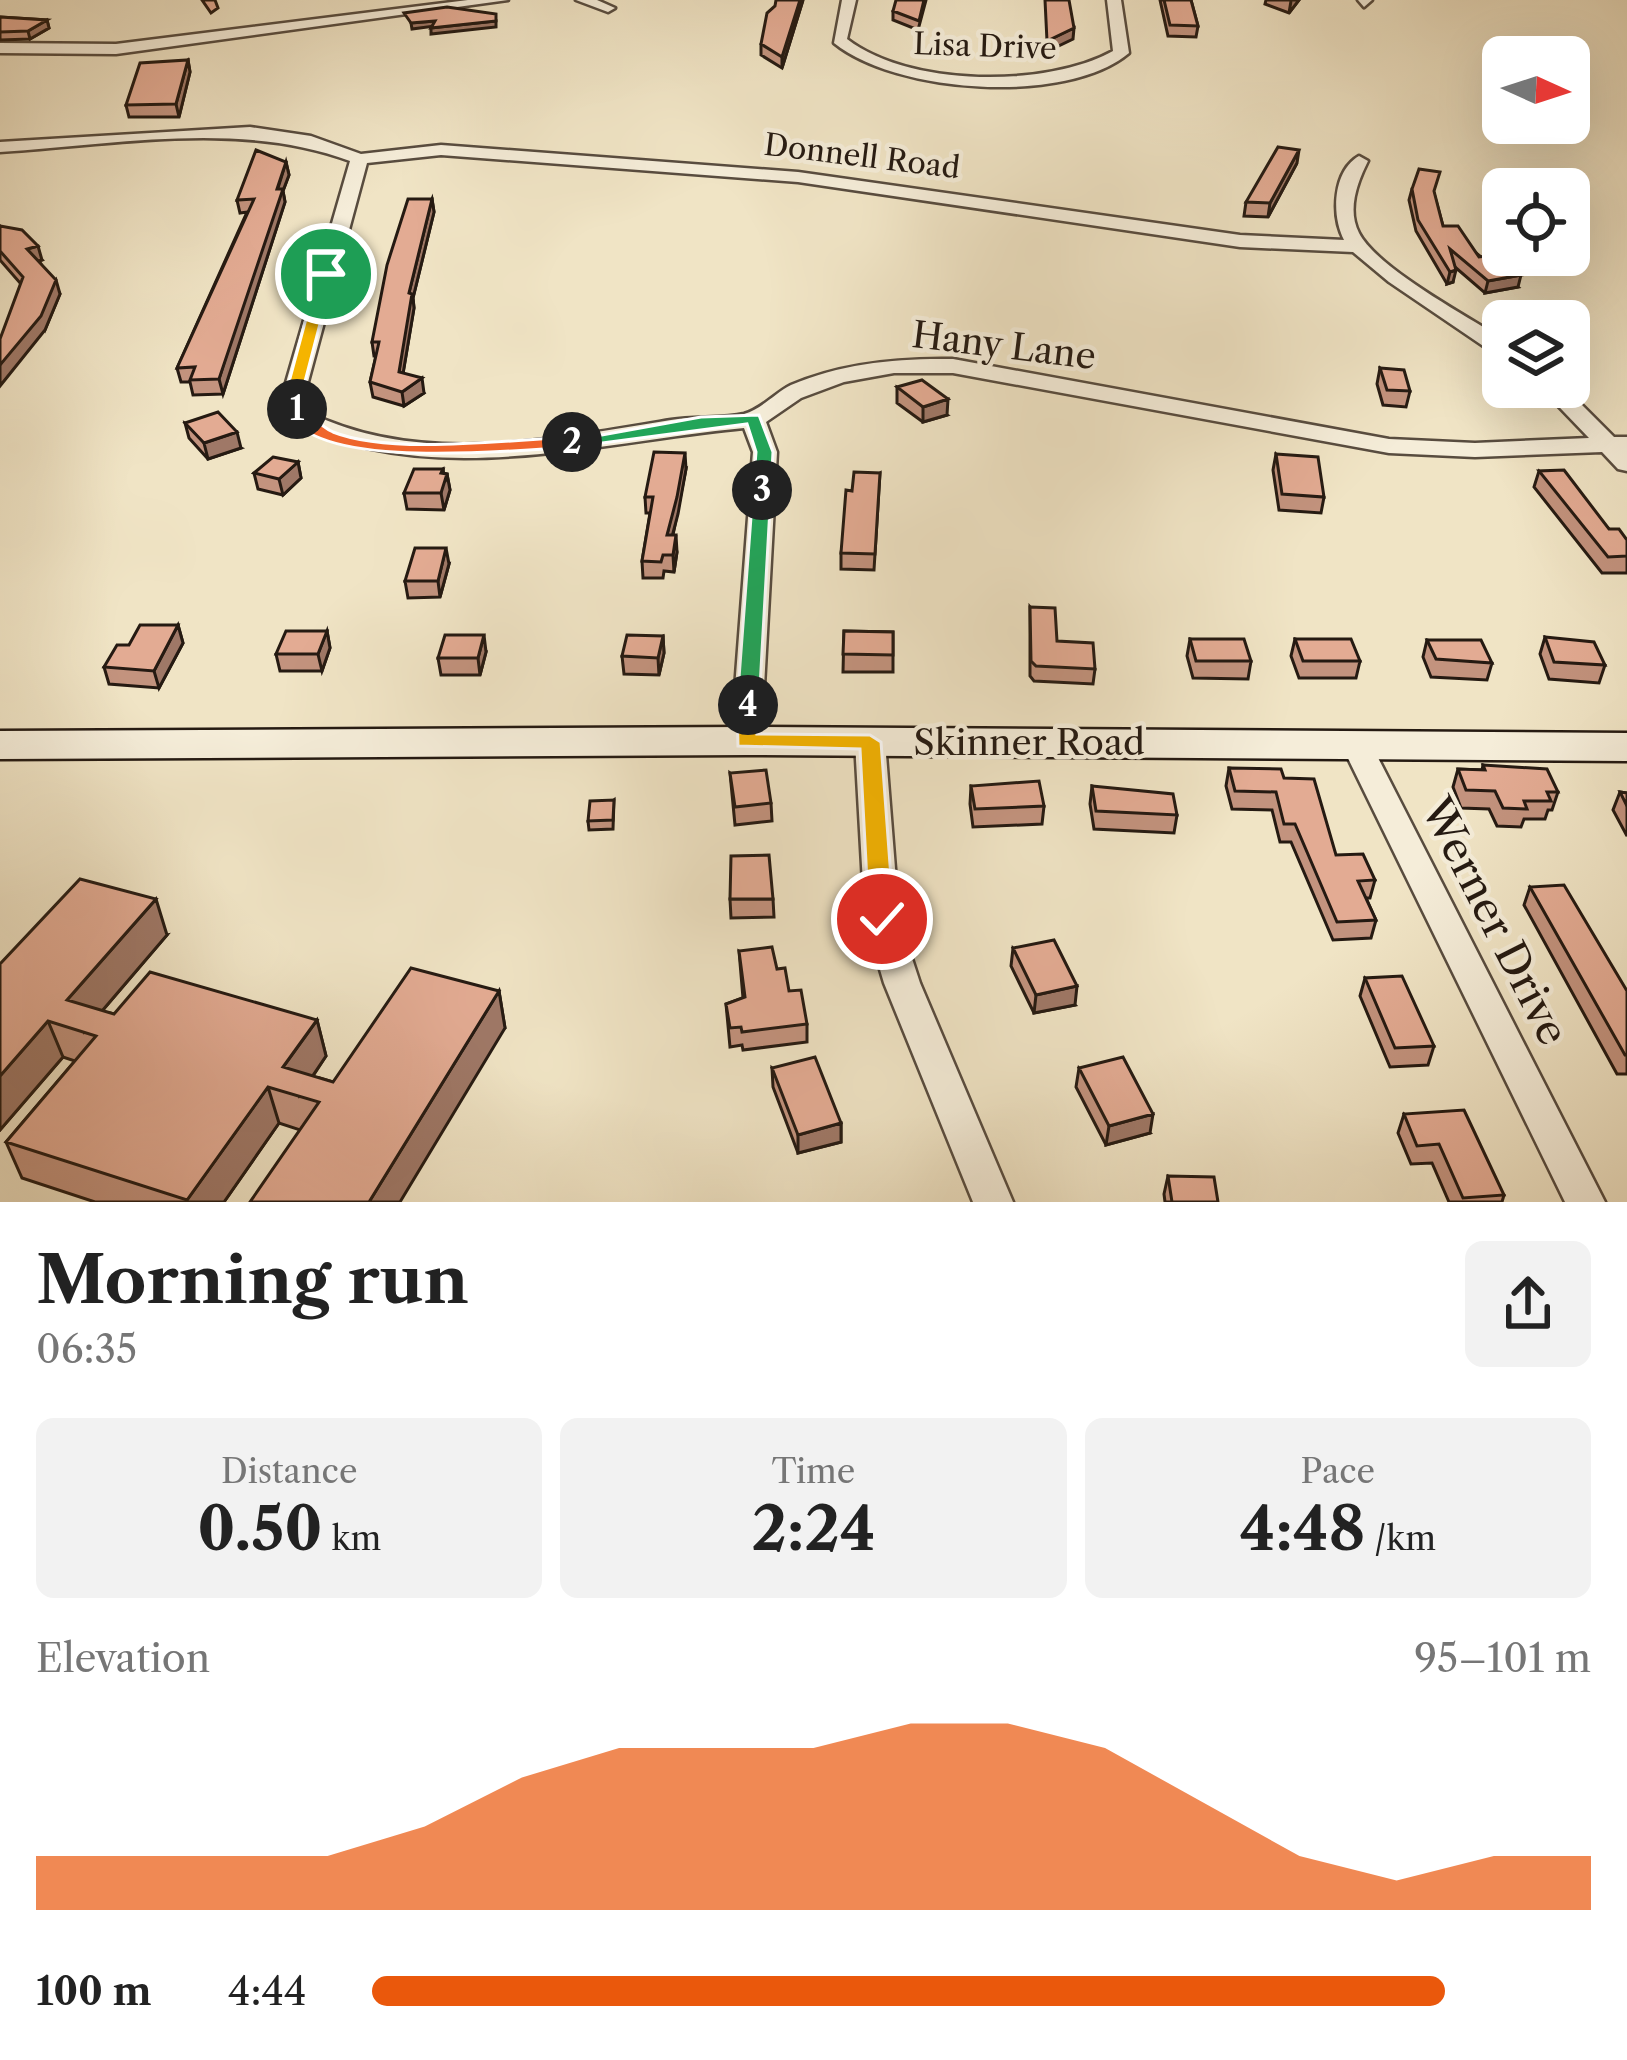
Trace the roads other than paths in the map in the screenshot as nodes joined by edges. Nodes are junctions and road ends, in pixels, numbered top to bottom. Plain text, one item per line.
1 (501, 0) edge
2 (583, 0) edge
3 (849, 0) edge
4 (1114, 0) edge
5 (608, 8) dead end
6 (0, 48) edge
7 (0, 148) edge
8 (359, 159) junction
9 (1359, 161) dead end
10 (1356, 246) junction
11 (1482, 334) edge
12 (1573, 408) edge
13 (753, 419) junction
14 (1621, 451) edge
15 (746, 741) junction
16 (870, 742) junction
17 (0, 745) edge
18 (1357, 746) junction
19 (1627, 746) edge
20 (993, 1202) edge
21 (1585, 1202) edge

1 - 6 street
2 - 5 street
3 - 4 street, Lisa Drive
7 - 8 street
8 - 10 street, Donnell Road
8 - 13 street, Hany Lane
9 - 10 street
10 - 11 street
12 - 14 street
13 - 14 street, Hany Lane
13 - 15 street
15 - 16 street, Skinner Road
15 - 17 street, Skinner Road
16 - 18 street, Skinner Road
16 - 20 street
18 - 19 street, Skinner Road
18 - 21 street, Werner Drive

